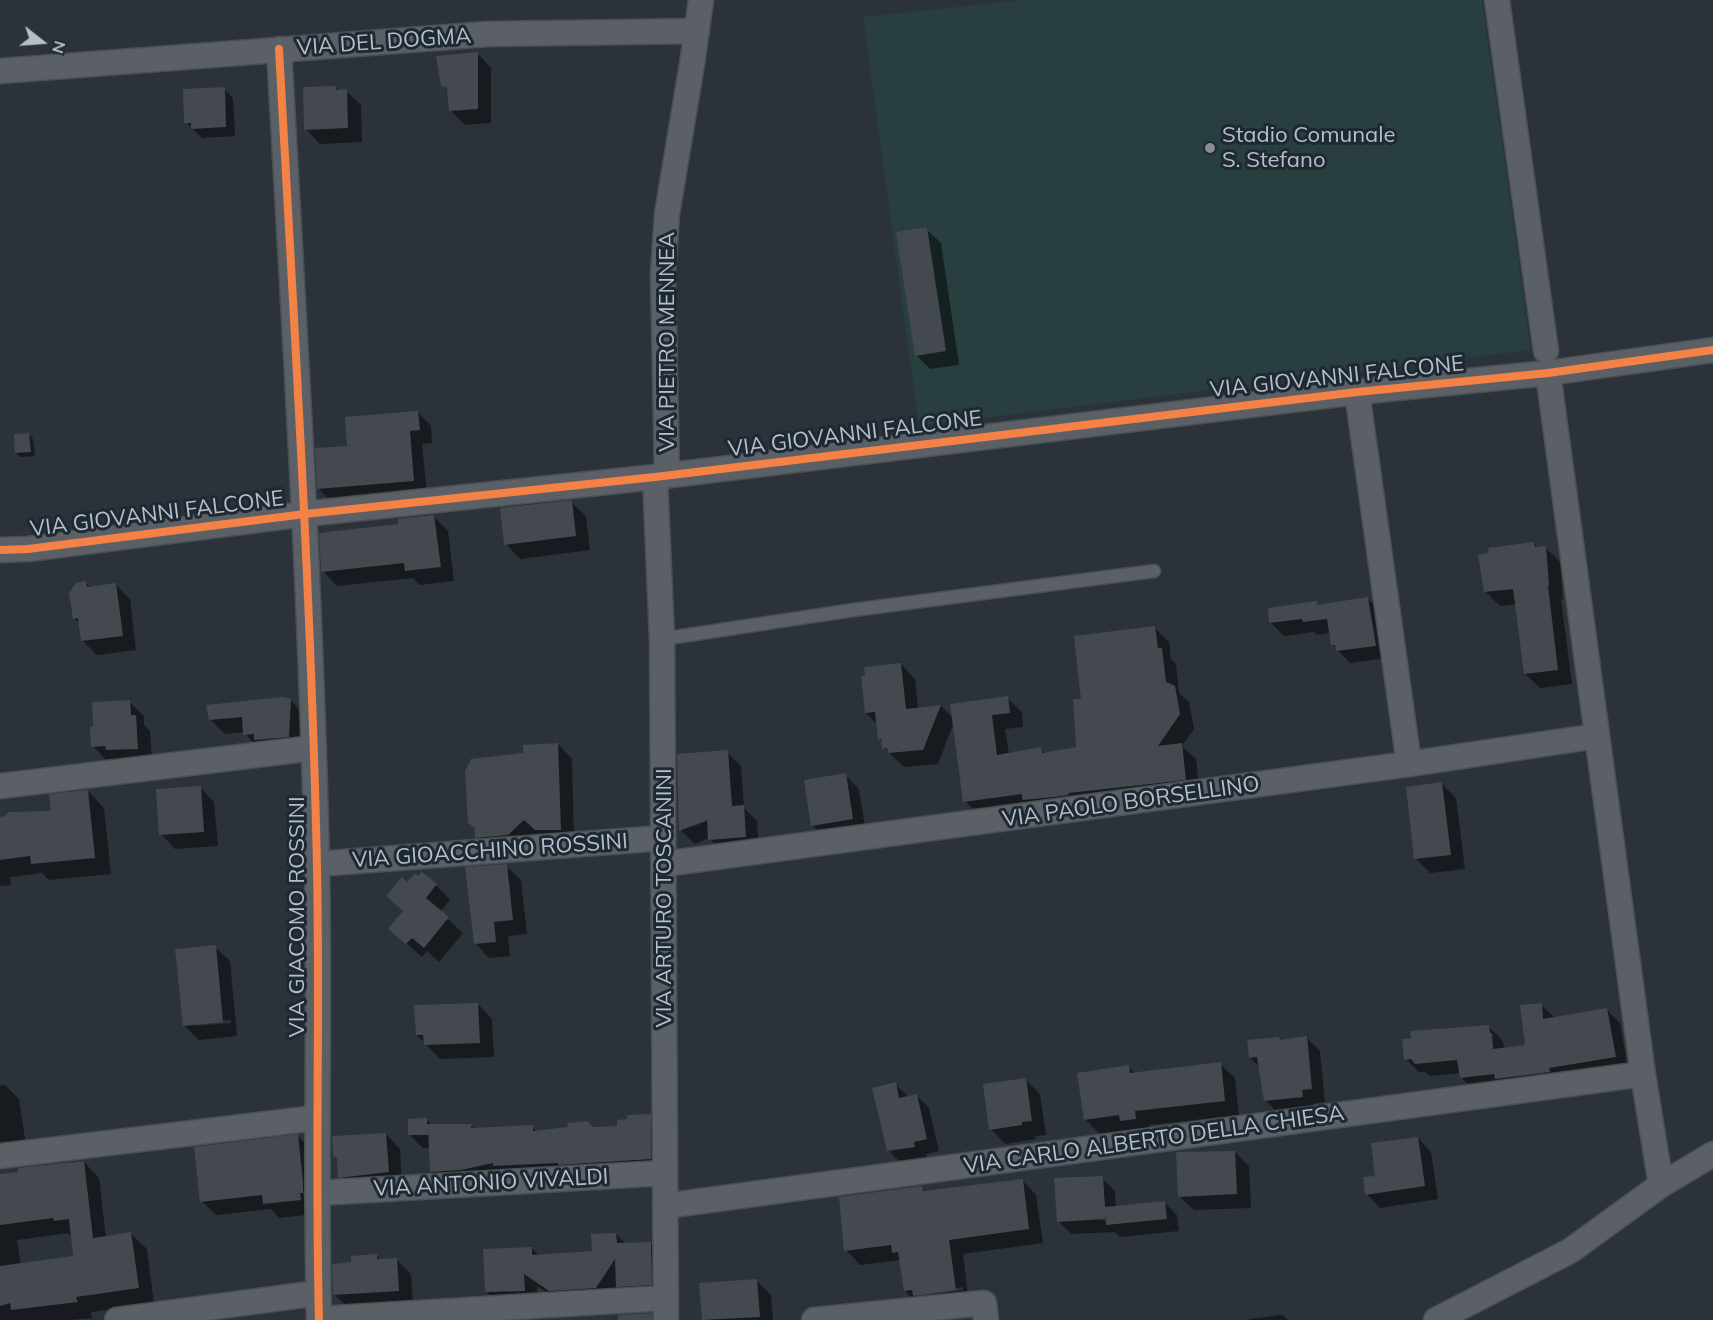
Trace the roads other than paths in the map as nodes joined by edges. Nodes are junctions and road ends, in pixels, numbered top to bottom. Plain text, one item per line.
1 (701, 0) edge
2 (1497, 0) edge
3 (697, 32) junction
4 (279, 49) junction
5 (0, 71) edge
6 (1713, 350) edge
7 (1547, 362) junction
8 (1357, 392) junction
9 (661, 476) junction
10 (305, 514) junction
11 (0, 550) edge
12 (1154, 571) dead end
13 (662, 639) junction
14 (1597, 736) junction
15 (314, 748) junction
16 (1409, 764) junction
17 (0, 786) edge
18 (663, 838) junction
19 (317, 864) junction
20 (664, 864) junction
21 (1643, 1074) junction
22 (316, 1118) junction
23 (1713, 1154) edge
24 (0, 1156) edge
25 (664, 1173) junction
26 (1661, 1185) junction
27 (317, 1192) junction
28 (665, 1206) junction
29 (318, 1293) junction
30 (665, 1309) edge
31 (319, 1319) edge
32 (827, 1319) edge
33 (117, 1320) edge
34 (986, 1320) edge
35 (1436, 1320) edge

1 - 3 street, VIA PIETRO MENNEA
2 - 7 street
3 - 4 street, VIA DEL DOGMA
3 - 9 street, VIA PIETRO MENNEA
4 - 5 street, VIA DEL DOGMA
4 - 10 street, VIA GIACOMO ROSSINI
6 - 7 street, VIA GIOVANNI FALCONE
7 - 8 street, VIA GIOVANNI FALCONE
7 - 14 street
8 - 9 street, VIA GIOVANNI FALCONE
8 - 16 street
9 - 10 street, VIA GIOVANNI FALCONE
9 - 13 street, VIA ARTURO TOSCANINI
10 - 11 street, VIA GIOVANNI FALCONE
10 - 15 street, VIA GIACOMO ROSSINI
12 - 13 lane
13 - 18 street, VIA ARTURO TOSCANINI
14 - 16 street, VIA PAOLO BORSELLINO
14 - 21 street
15 - 17 street
15 - 19 street, VIA GIACOMO ROSSINI
16 - 20 street, VIA PAOLO BORSELLINO
18 - 19 street, VIA GIOACCHINO ROSSINI
18 - 20 street, VIA ARTURO TOSCANINI
19 - 22 street, VIA GIACOMO ROSSINI
20 - 25 street, VIA ARTURO TOSCANINI
21 - 26 street
21 - 28 street, VIA CARLO ALBERTO DELLA CHIESA
22 - 24 street
22 - 27 street, VIA GIACOMO ROSSINI
23 - 26 street
25 - 27 street, VIA ANTONIO VIVALDI
25 - 28 street, VIA ARTURO TOSCANINI
26 - 35 street
27 - 29 street, VIA GIACOMO ROSSINI
28 - 30 street, VIA ARTURO TOSCANINI
29 - 31 street, VIA GIACOMO ROSSINI
29 - 33 street
30 - 31 street
32 - 34 street

